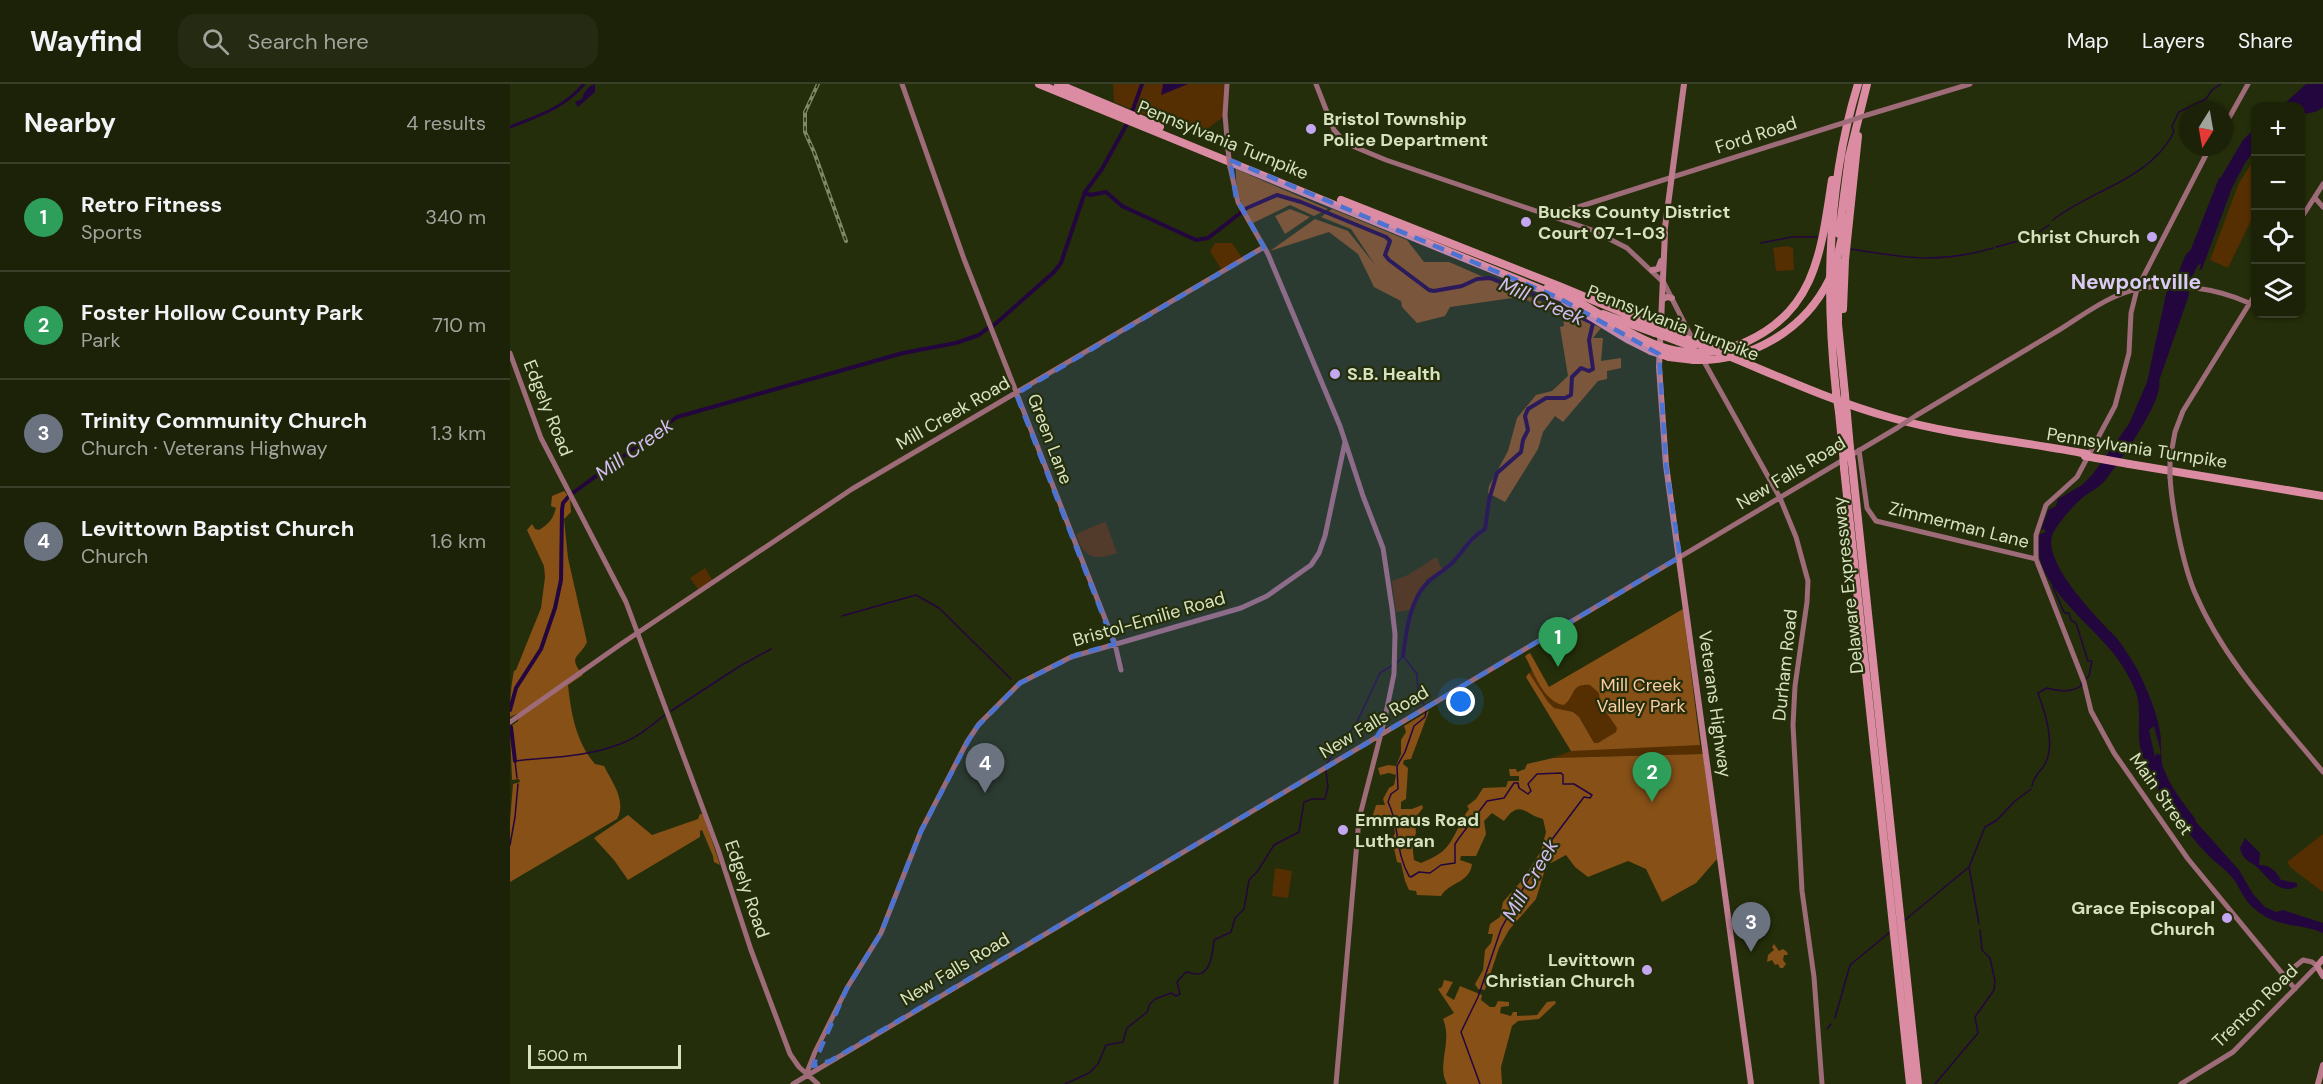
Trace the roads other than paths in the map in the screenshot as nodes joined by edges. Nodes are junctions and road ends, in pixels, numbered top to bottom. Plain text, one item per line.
1 (902, 84) edge
2 (1039, 84) edge
3 (1051, 84) edge
4 (1058, 84) edge
5 (1227, 84) edge
6 (1316, 84) edge
7 (1684, 84) edge
8 (1867, 84) edge
9 (1872, 84) edge
10 (1970, 84) edge
11 (2247, 85) edge
12 (1856, 89) edge
13 (2233, 111) edge
14 (1123, 113) junction
15 (1139, 120) junction
16 (1858, 136) junction
17 (2205, 156) edge
18 (1672, 177) junction
19 (2323, 184) edge
20 (2315, 198) junction
21 (2323, 207) edge
22 (1363, 210) junction
23 (2305, 214) edge
24 (1551, 216) junction
25 (1665, 233) junction
26 (1264, 247) junction
27 (1661, 261) junction
28 (1652, 270) junction
29 (2142, 277) junction
30 (1662, 281) junction
31 (2150, 288) junction
32 (2137, 289) junction
33 (2126, 293) junction
34 (1557, 297) junction
35 (1672, 298) junction
36 (1663, 299) junction
37 (2134, 299) junction
38 (2251, 300) edge
39 (2249, 303) junction
40 (1660, 331) junction
41 (510, 352) edge
42 (1842, 392) junction
43 (1016, 394) junction
44 (1345, 440) junction
45 (1851, 450) junction
46 (1848, 465) junction
47 (2323, 494) edge
48 (1780, 498) junction
49 (1680, 557) junction
50 (2036, 559) junction
51 (640, 634) junction
52 (1115, 644) junction
53 (1121, 670) dead end
54 (510, 720) edge
55 (1384, 722) junction
56 (1392, 728) junction
57 (1380, 735) junction
58 (1367, 743) junction
59 (1377, 748) junction
60 (2323, 772) edge
61 (2321, 961) edge
62 (2322, 974) edge
63 (2283, 976) junction
64 (2295, 989) junction
65 (811, 1062) junction
66 (2323, 1065) edge
67 (818, 1068) junction
68 (806, 1075) junction
69 (793, 1084) edge
70 (818, 1084) edge
71 (1336, 1084) edge
72 (1751, 1084) edge
73 (1822, 1084) edge
74 (1910, 1084) edge
75 (1918, 1084) edge
76 (2181, 1084) edge
77 (2318, 1084) edge

1 - 43 main road, Green Lane
2 - 14 highway, Pennsylvania Turnpike
3 - 14 highway, Pennsylvania Turnpike
4 - 14 highway
5 - 26 main road, bridge
6 - 24 main road, Durham Road
7 - 18 main road, Veterans Highway
8 - 42 highway, Delaware Expressway
9 - 16 highway
10 - 18 main road, Ford Road, bridge
11 - 13 main road
12 - 22 highway, bridge
12 - 42 highway, Delaware Expressway
14 - 15 highway, Pennsylvania Turnpike
15 - 22 highway, Pennsylvania Turnpike
15 - 34 highway, Pennsylvania Turnpike
16 - 34 highway, bridge
16 - 42 highway
17 - 29 main road
18 - 24 main road, Ford Road
18 - 25 main road, Veterans Highway
19 - 20 main road
20 - 21 main road
20 - 23 main road
22 - 40 highway, Pennsylvania Turnpike
24 - 28 main road, Durham Road
25 - 27 main road, Veterans Highway
25 - 30 main road, Veterans Highway
26 - 43 main road, Mill Creek Road
26 - 44 main road
27 - 28 main road
27 - 30 main road, Veterans Highway
28 - 30 main road, Durham Road
29 - 31 main road
29 - 32 main road
30 - 35 main road, Durham Road
30 - 36 main road, Veterans Highway
30 - 40 main road, Veterans Highway
31 - 32 main road, New Falls Road
31 - 39 main road, New Falls Road
32 - 33 main road, New Falls Road
32 - 37 main road
33 - 37 main road
33 - 45 main road, New Falls Road, bridge
34 - 40 highway, Pennsylvania Turnpike
35 - 36 main road
35 - 48 main road, Durham Road
36 - 40 main road, Veterans Highway
37 - 50 main road
38 - 39 main road
39 - 60 main road, bridge
40 - 47 highway, Pennsylvania Turnpike, bridge
40 - 49 main road, Veterans Highway
41 - 51 main road, Edgely Road
42 - 45 highway, Delaware Expressway, bridge
43 - 51 main road, Mill Creek Road
43 - 52 main road, Green Lane
44 - 52 main road, Bristol-Emilie Road
44 - 55 main road
45 - 46 highway, Delaware Expressway, bridge
45 - 48 main road, New Falls Road
45 - 50 main road, Zimmerman Lane
46 - 74 highway, Delaware Expressway
46 - 75 highway, Delaware Expressway
48 - 49 main road, New Falls Road
48 - 73 main road, Durham Road
49 - 56 main road, New Falls Road
49 - 72 main road, Veterans Highway
50 - 63 main road, Main Street
51 - 54 main road, Mill Creek Road
51 - 68 main road, Edgely Road
52 - 53 main road, Green Lane
52 - 65 main road, Bristol-Emilie Road
55 - 56 main road
55 - 57 main road
56 - 57 main road, New Falls Road
57 - 58 main road, New Falls Road
57 - 59 main road
58 - 59 main road
58 - 67 main road, New Falls Road
59 - 71 main road
61 - 62 main road
61 - 63 main road
61 - 64 main road, Trenton Road
63 - 64 main road, Main Street
64 - 76 main road, Trenton Road
65 - 67 main road
65 - 68 main road, Bristol-Emilie Road
66 - 77 main road
67 - 68 main road, New Falls Road
68 - 69 main road, New Falls Road
68 - 70 main road, Edgely Road

